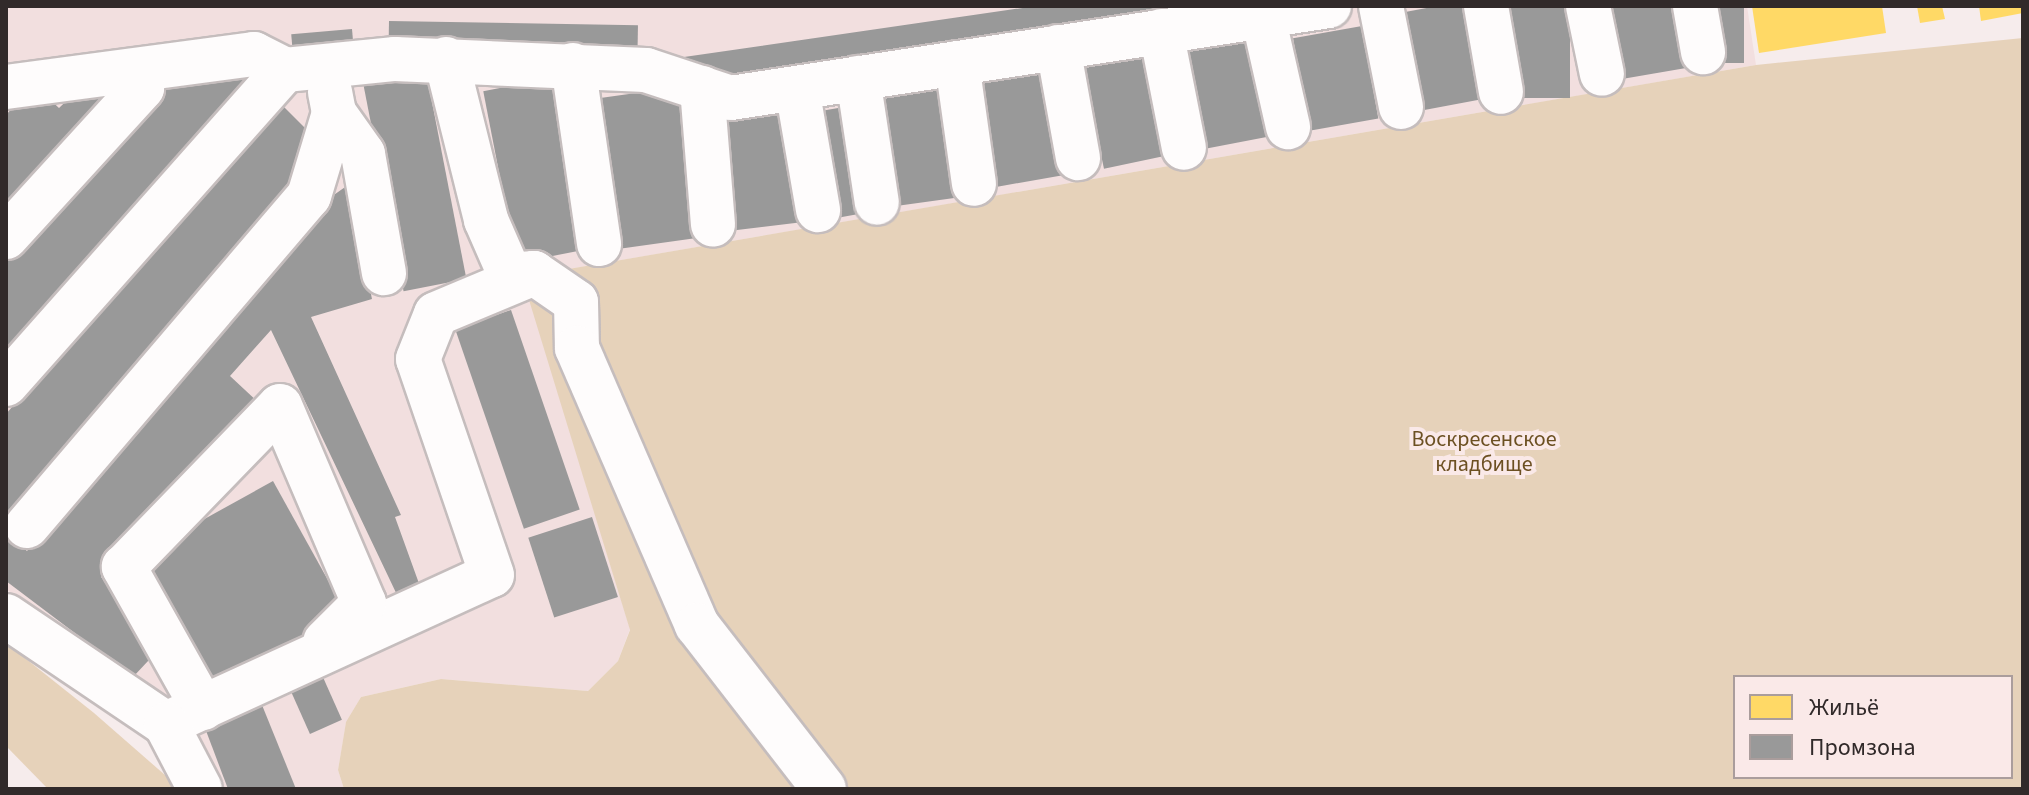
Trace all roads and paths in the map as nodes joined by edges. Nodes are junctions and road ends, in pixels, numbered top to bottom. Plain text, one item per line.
1 (1329, 6) edge
2 (1381, 6) edge
3 (1486, 6) edge
4 (1588, 6) edge
5 (1695, 6) edge
6 (1263, 16) junction
7 (1161, 31) junction
8 (1058, 47) junction
9 (1703, 52) dead end
10 (446, 59) junction
11 (957, 63) junction
12 (573, 65) junction
13 (305, 68) junction
14 (140, 70) junction
15 (1602, 74) dead end
16 (858, 78) junction
17 (6, 87) edge
18 (702, 88) junction
19 (797, 88) junction
20 (1501, 92) dead end
21 (1401, 107) dead end
22 (334, 113) junction
23 (1288, 127) dead end
24 (1184, 148) dead end
25 (1078, 158) dead end
26 (974, 184) dead end
27 (877, 203) dead end
28 (818, 210) dead end
29 (713, 225) dead end
30 (6, 237) edge
31 (599, 244) dead end
32 (384, 273) dead end
33 (534, 273) junction
34 (6, 384) edge
35 (27, 526) dead end
36 (6, 616) edge
37 (319, 655) junction
38 (184, 716) junction
39 (200, 789) edge
40 (824, 789) edge

1 - 6 lane
2 - 21 lane
3 - 20 lane
4 - 15 lane
5 - 9 lane
6 - 7 lane
6 - 23 lane
7 - 8 lane
7 - 24 lane
8 - 11 lane
8 - 25 lane
10 - 12 lane
10 - 13 lane
10 - 33 lane
11 - 16 lane
11 - 26 lane
12 - 18 lane
12 - 31 lane
13 - 14 lane
13 - 22 lane
13 - 34 lane
14 - 17 lane
14 - 30 lane
16 - 19 lane
16 - 27 lane
18 - 19 lane
18 - 29 lane
19 - 28 lane
22 - 32 lane
22 - 35 lane
33 - 37 lane
33 - 40 lane
36 - 38 lane
37 - 38 lane
37 - 38 lane
38 - 39 lane

